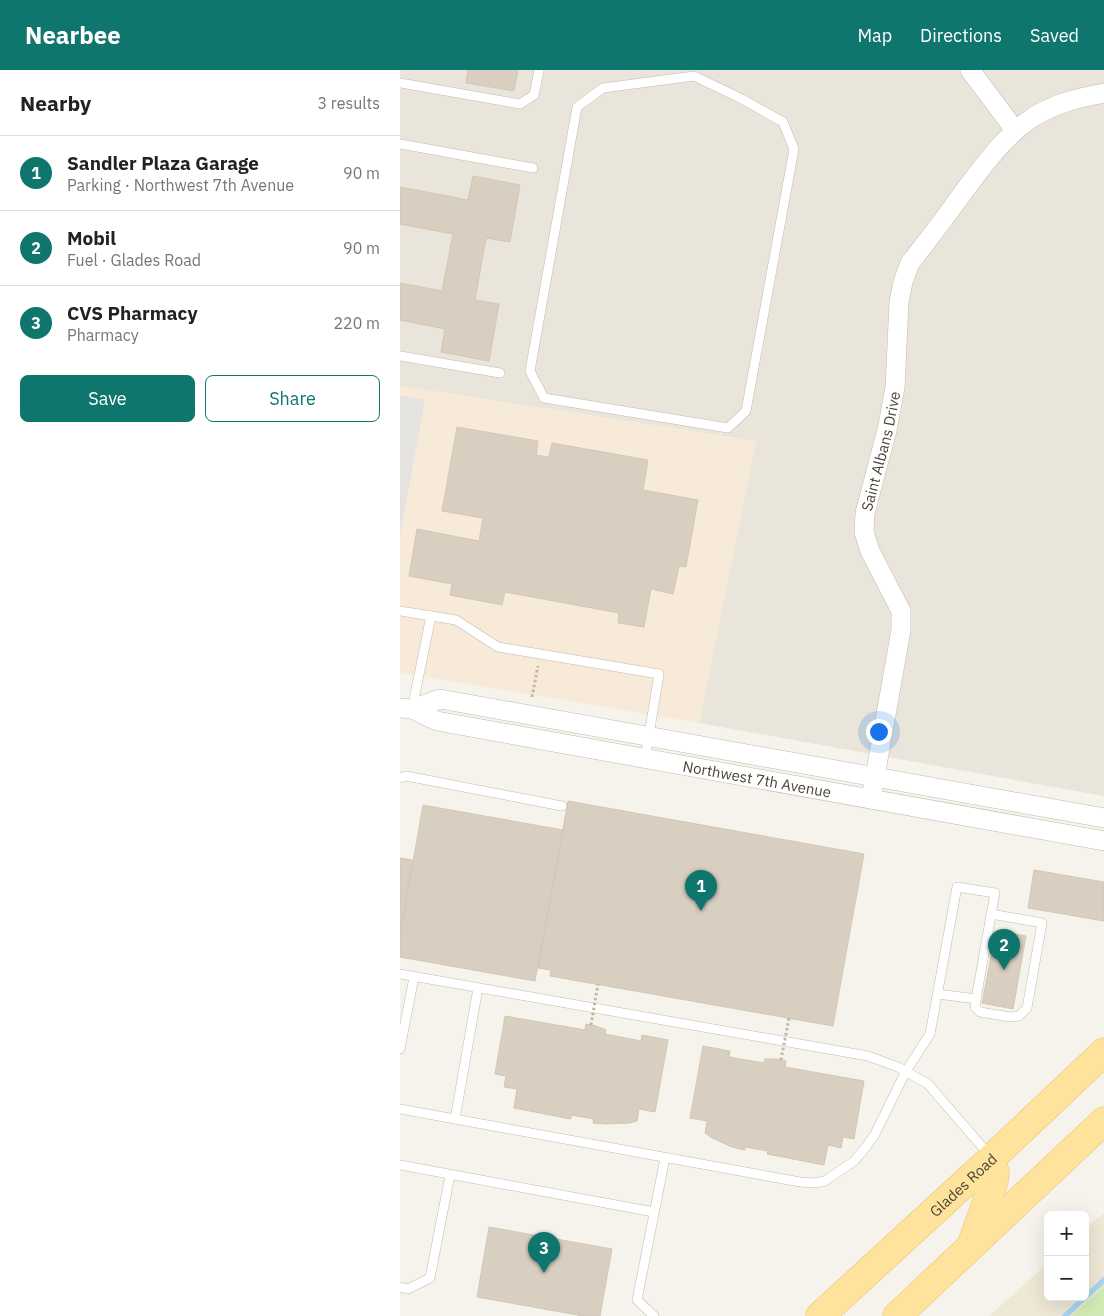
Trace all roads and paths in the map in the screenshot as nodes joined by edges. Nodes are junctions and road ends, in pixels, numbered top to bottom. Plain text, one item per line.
1 (539, 70) edge
2 (970, 70) edge
3 (695, 73) edge
4 (400, 82) edge
5 (1104, 93) edge
6 (1015, 130) junction
7 (400, 144) edge
8 (534, 168) dead end
9 (400, 356) edge
10 (500, 373) dead end
11 (400, 611) edge
12 (431, 616) junction
13 (406, 708) edge
14 (649, 736) junction
15 (645, 758) junction
16 (875, 777) junction
17 (400, 778) edge
18 (871, 800) junction
19 (562, 806) dead end
20 (1104, 818) edge
21 (1104, 841) edge
22 (991, 914) junction
23 (400, 974) edge
24 (414, 977) junction
25 (598, 984) dead end
26 (478, 988) junction
27 (938, 994) junction
28 (976, 1000) junction
29 (789, 1018) dead end
30 (591, 1025) dead end
31 (400, 1049) edge
32 (1104, 1052) edge
33 (781, 1060) dead end
34 (906, 1071) junction
35 (400, 1109) edge
36 (454, 1119) junction
37 (1104, 1121) edge
38 (665, 1158) junction
39 (992, 1158) junction
40 (400, 1165) edge
41 (450, 1175) junction
42 (654, 1212) junction
43 (970, 1246) junction
44 (400, 1287) edge
45 (654, 1316) edge
46 (820, 1316) edge
47 (897, 1316) edge

1 - 4 lane
2 - 6 street
3 - 3 lane
5 - 6 street, Saint Albans Drive
6 - 16 street, Saint Albans Drive
7 - 8 lane
9 - 10 lane
11 - 12 lane
12 - 13 lane
12 - 14 lane
13 - 14 street, Northwest 7th Avenue
13 - 15 street, Northwest 7th Avenue
14 - 15 lane
14 - 16 street, Northwest 7th Avenue
15 - 18 street, Northwest 7th Avenue
16 - 18 street, Saint Albans Drive
16 - 20 street, Northwest 7th Avenue
17 - 19 lane
18 - 21 street, Northwest 7th Avenue
22 - 27 lane
22 - 28 lane
22 - 28 lane
23 - 24 lane
24 - 26 lane
24 - 31 lane
25 - 30 path, bridge
26 - 34 lane
26 - 36 lane
27 - 28 lane
27 - 34 lane
29 - 33 path, bridge
32 - 39 main road, Glades Road
34 - 38 lane
34 - 39 lane
35 - 36 lane
36 - 38 lane
37 - 43 main road
38 - 42 lane
39 - 43 main road
39 - 46 main road, Glades Road
40 - 41 lane
41 - 42 lane
41 - 44 lane
42 - 45 lane
43 - 47 main road

